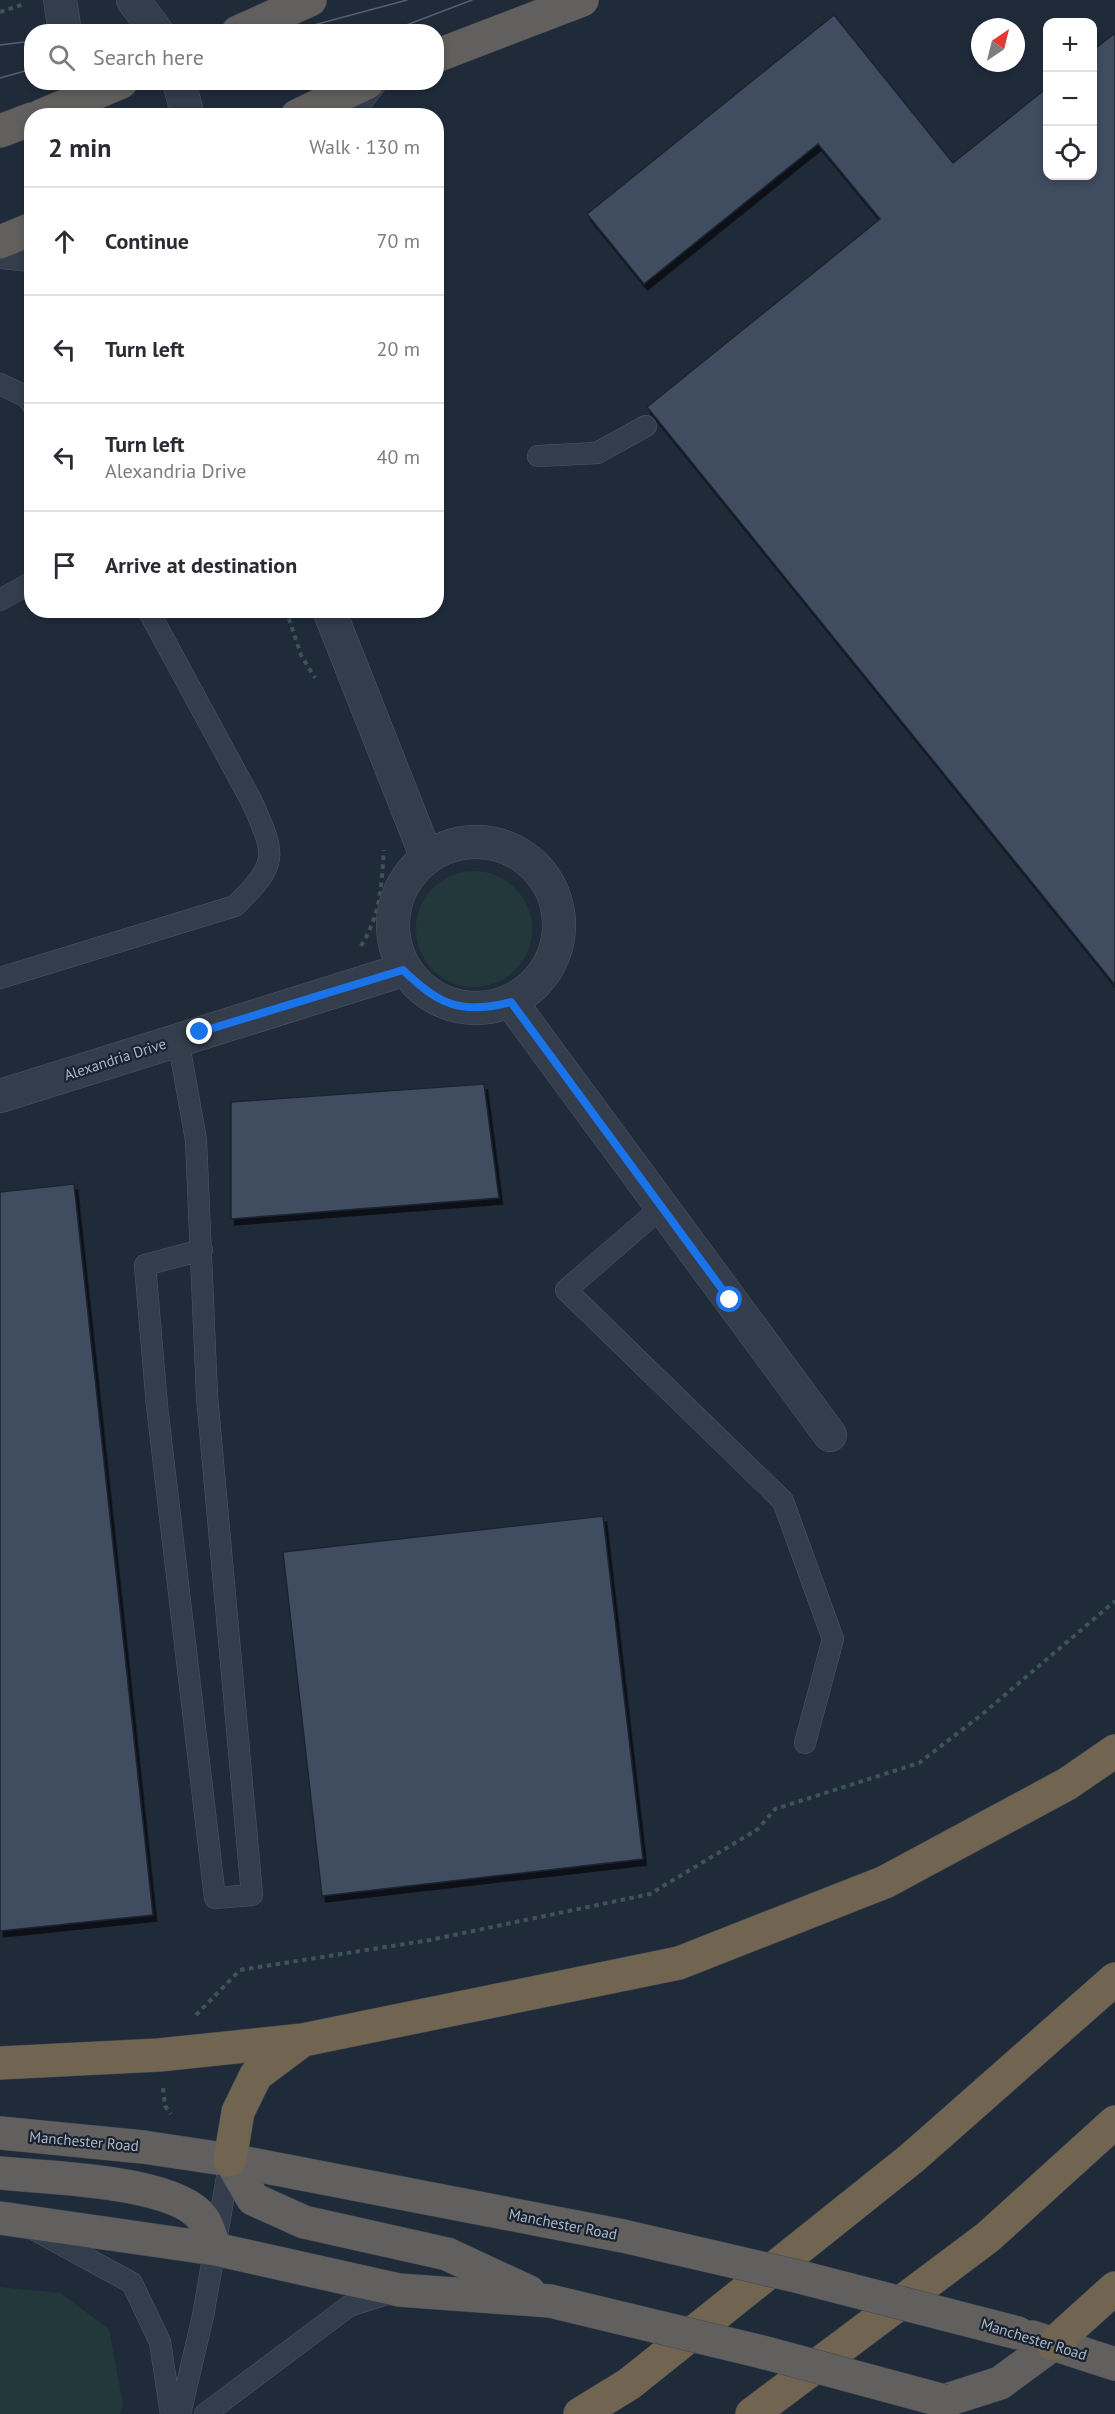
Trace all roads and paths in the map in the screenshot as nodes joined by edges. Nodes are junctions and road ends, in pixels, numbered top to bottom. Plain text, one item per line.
1 (133, 0) edge
2 (310, 0) edge
3 (582, 0) edge
4 (45, 1) edge
5 (0, 12) edge
6 (60, 24) edge
7 (151, 24) edge
8 (256, 24) edge
9 (444, 53) edge
10 (103, 90) edge
11 (181, 90) edge
12 (352, 90) edge
13 (363, 90) edge
14 (81, 100) edge
15 (61, 108) edge
16 (186, 108) edge
17 (314, 108) edge
18 (348, 108) edge
19 (24, 122) edge
20 (0, 131) edge
21 (24, 232) edge
22 (0, 242) edge
23 (0, 252) edge
24 (24, 254) edge
25 (0, 384) edge
26 (24, 396) edge
27 (646, 426) dead end
28 (538, 456) dead end
29 (24, 586) edge
30 (0, 600) edge
31 (152, 618) edge
32 (332, 618) edge
33 (427, 858) junction
34 (403, 970) junction
35 (0, 978) edge
36 (511, 1002) junction
37 (177, 1039) junction
38 (0, 1096) edge
39 (662, 1207) junction
40 (202, 1250) junction
41 (830, 1435) dead end
42 (1115, 1601) edge
43 (805, 1743) dead end
44 (1115, 1751) edge
45 (1115, 1979) edge
46 (190, 2021) dead end
47 (303, 2040) junction
48 (0, 2063) edge
49 (1115, 2122) edge
50 (0, 2133) edge
51 (231, 2160) junction
52 (0, 2173) edge
53 (9, 2219) edge
54 (215, 2249) junction
55 (1115, 2288) edge
56 (399, 2290) junction
57 (550, 2301) junction
58 (1053, 2344) junction
59 (1115, 2364) edge
60 (944, 2401) junction
61 (171, 2414) edge
62 (180, 2414) edge
63 (205, 2414) edge
64 (579, 2414) edge
65 (752, 2414) edge
66 (983, 2414) edge

1 - 7 street
2 - 8 highway
3 - 9 highway
4 - 5 path
4 - 6 street
10 - 14 highway
11 - 16 street
12 - 17 highway
13 - 18 street
14 - 15 highway
19 - 20 highway
21 - 22 highway
23 - 24 street
25 - 26 lane
27 - 28 lane
29 - 30 lane
31 - 35 lane
32 - 33 street
33 - 34 street
33 - 36 street
34 - 36 street
34 - 37 street, Alexandria Drive
36 - 39 street
37 - 38 street, Alexandria Drive
37 - 40 lane
39 - 41 street
39 - 43 lane
40 - 40 lane
42 - 46 path
44 - 47 highway
45 - 64 highway
47 - 48 highway
47 - 51 highway
49 - 65 highway
50 - 51 highway, Manchester Road
51 - 54 lane
51 - 57 highway
51 - 58 highway, Manchester Road, bridge
52 - 54 highway
53 - 54 highway
53 - 61 lane
54 - 56 highway
54 - 62 lane
55 - 58 highway
56 - 57 highway
56 - 63 lane
57 - 60 highway, bridge
58 - 59 highway, Manchester Road
58 - 60 highway
60 - 66 highway

